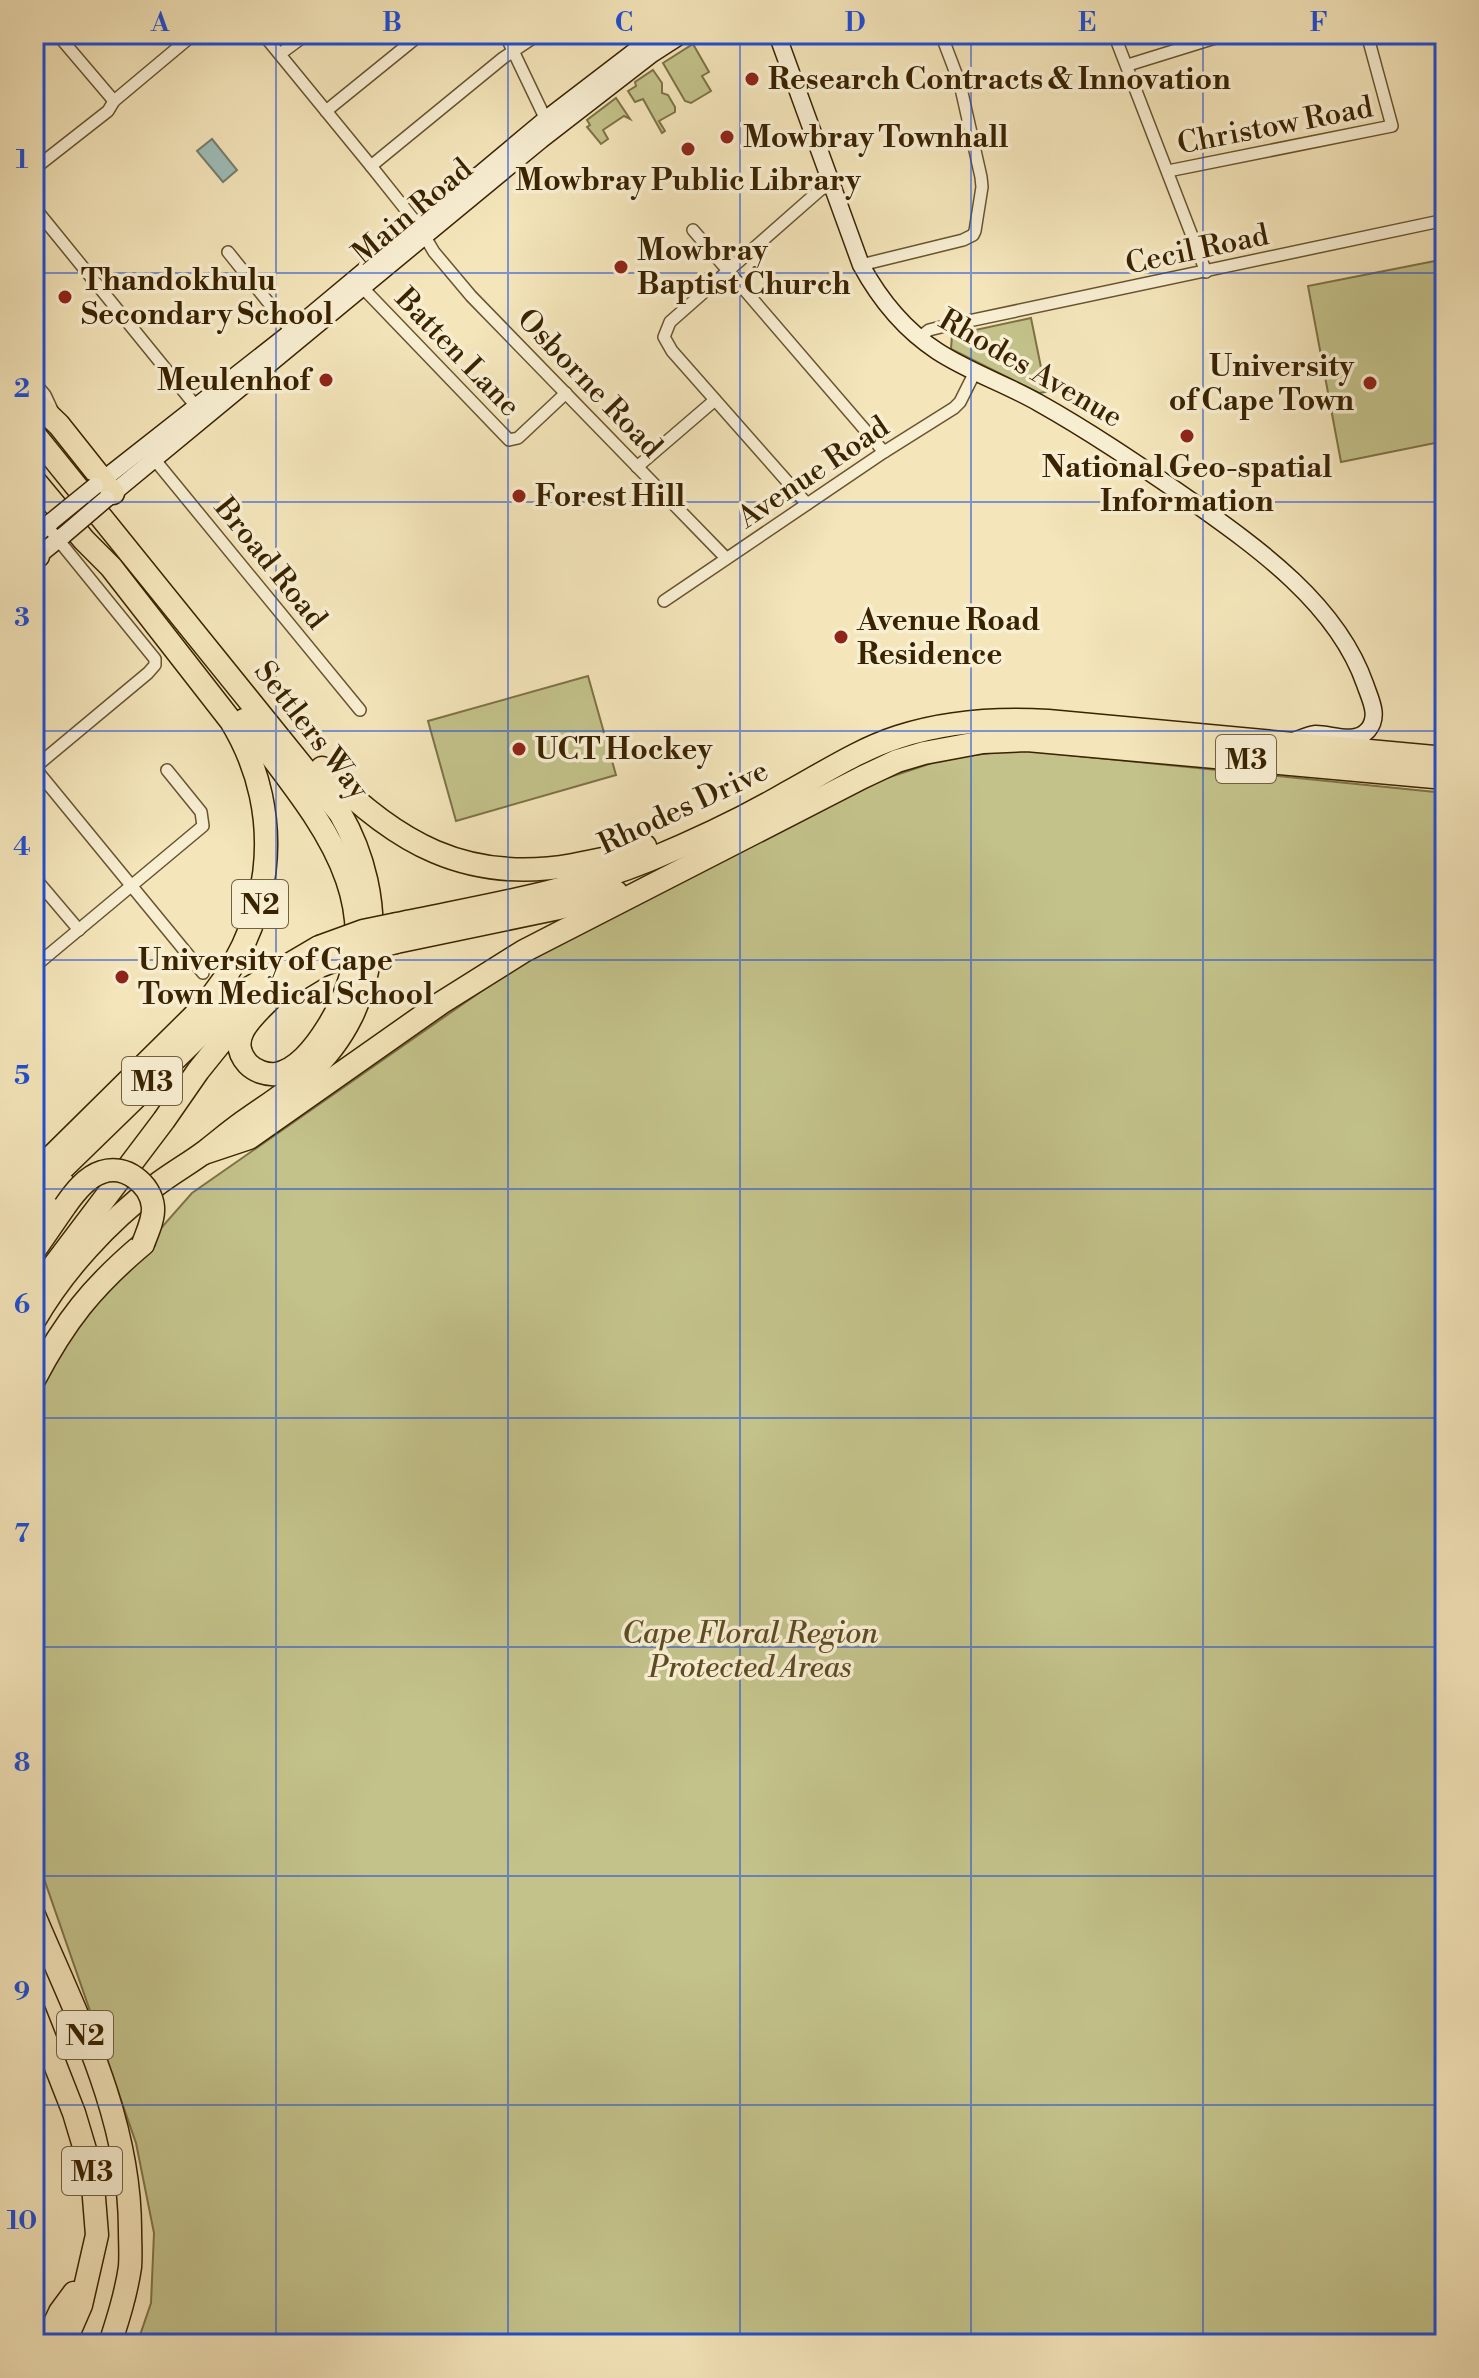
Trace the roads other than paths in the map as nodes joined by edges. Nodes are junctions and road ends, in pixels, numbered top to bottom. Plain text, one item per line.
1 (57, 34) edge
2 (194, 34) edge
3 (263, 34) edge
4 (307, 34) edge
5 (421, 34) edge
6 (505, 34) edge
7 (539, 34) edge
8 (657, 34) edge
9 (683, 34) edge
10 (777, 34) edge
11 (941, 34) edge
12 (1114, 34) edge
13 (1228, 34) edge
14 (1367, 34) edge
15 (513, 52) junction
16 (280, 54) junction
17 (1128, 65) junction
18 (114, 101) junction
19 (326, 111) junction
20 (549, 125) junction
21 (371, 166) junction
22 (34, 169) edge
23 (1168, 171) junction
24 (831, 183) junction
25 (34, 207) edge
26 (1445, 220) edge
27 (693, 230) dead end
28 (421, 231) junction
29 (228, 252) dead end
30 (861, 265) junction
31 (728, 272) junction
32 (1206, 272) junction
33 (358, 284) junction
34 (958, 324) junction
35 (295, 336) junction
36 (920, 337) junction
37 (936, 351) junction
38 (975, 372) junction
39 (34, 382) edge
40 (566, 393) junction
41 (715, 400) junction
42 (34, 401) edge
43 (200, 412) junction
44 (59, 425) junction
45 (34, 434) edge
46 (150, 452) junction
47 (884, 452) junction
48 (637, 467) junction
49 (34, 480) edge
50 (104, 490) junction
51 (807, 504) junction
52 (55, 530) junction
53 (35, 551) edge
54 (726, 558) junction
55 (130, 590) junction
56 (664, 601) dead end
57 (360, 710) dead end
58 (269, 724) junction
59 (1287, 743) junction
60 (1445, 758) edge
61 (34, 767) edge
62 (167, 770) dead end
63 (827, 771) junction
64 (1445, 778) edge
65 (684, 867) junction
66 (34, 877) edge
67 (130, 886) junction
68 (38, 891) edge
69 (79, 930) junction
70 (396, 933) junction
71 (34, 967) edge
72 (203, 973) dead end
73 (275, 983) junction
74 (164, 1120) junction
75 (204, 1153) junction
76 (34, 1174) edge
77 (34, 1196) edge
78 (34, 1220) edge
79 (34, 1251) edge
80 (34, 1272) edge
81 (34, 1292) edge
82 (34, 1321) edge
83 (34, 1380) edge
84 (34, 1915) edge
85 (34, 2011) edge
86 (34, 2048) edge
87 (74, 2293) junction
88 (65, 2339) edge
89 (45, 2344) edge
90 (110, 2344) edge

1 - 18 street
2 - 18 street
3 - 16 street, Osborne Road
4 - 16 street
5 - 19 street
6 - 15 street
7 - 15 street
8 - 20 street, Main Road
9 - 20 street, Main Road
10 - 24 street, Rhodes Avenue
11 - 30 street
12 - 17 street
13 - 17 street
14 - 23 street, Christow Road
15 - 20 street
15 - 21 street
16 - 19 street, Osborne Road
17 - 23 street
18 - 22 street
19 - 21 street, Osborne Road
20 - 28 street, Main Road
21 - 28 street, Osborne Road
23 - 32 street
24 - 30 street, Rhodes Avenue
24 - 31 street
25 - 43 street
26 - 32 street, Cecil Road
27 - 31 street
28 - 33 street, Main Road
28 - 40 street, Osborne Road
29 - 35 street
30 - 36 street, Rhodes Avenue
31 - 41 street
31 - 47 street
32 - 34 street, Cecil Road
33 - 35 street, Main Road
33 - 40 street, Batten Lane
34 - 36 street, Cecil Road
34 - 37 street
35 - 43 street, Main Road
36 - 37 street, Rhodes Avenue
37 - 38 street, Rhodes Avenue
38 - 47 street, Avenue Road
38 - 59 street, Rhodes Avenue
39 - 44 street
40 - 48 street, Osborne Road
41 - 48 street
41 - 51 street
42 - 44 highway
43 - 46 street, Main Road
44 - 50 highway
45 - 58 highway, Settlers Way
46 - 50 street, Main Road
46 - 57 street, Broad Road
47 - 51 street, Avenue Road
48 - 54 street, Osborne Road
49 - 55 highway, Settlers Way / N2
50 - 52 street, Main Road, bridge
51 - 54 street, Avenue Road
52 - 53 street, Main Road
52 - 61 street
54 - 56 street, Avenue Road
55 - 73 highway
55 - 76 highway, Settlers Way / N2
58 - 63 highway
58 - 75 highway, Settlers Way
59 - 60 highway, Rhodes Drive / M3
59 - 63 highway, Rhodes Drive / M3
61 - 67 street
62 - 67 street
63 - 70 highway, Rhodes Drive / M3
64 - 65 highway, Rhodes Drive / M3
65 - 70 highway
65 - 75 highway, Rhodes Drive / M3
66 - 68 street
67 - 69 street
67 - 72 street
68 - 69 street
69 - 71 street
70 - 73 highway, Rhodes Drive / M3, bridge
73 - 74 highway
73 - 77 highway, Rhodes Drive / M3
73 - 78 highway
74 - 80 highway
74 - 81 highway
75 - 82 highway
79 - 83 highway, bridge
84 - 90 highway, N2
85 - 88 highway, M3
86 - 87 highway, N2
87 - 88 highway, N2
87 - 89 highway

